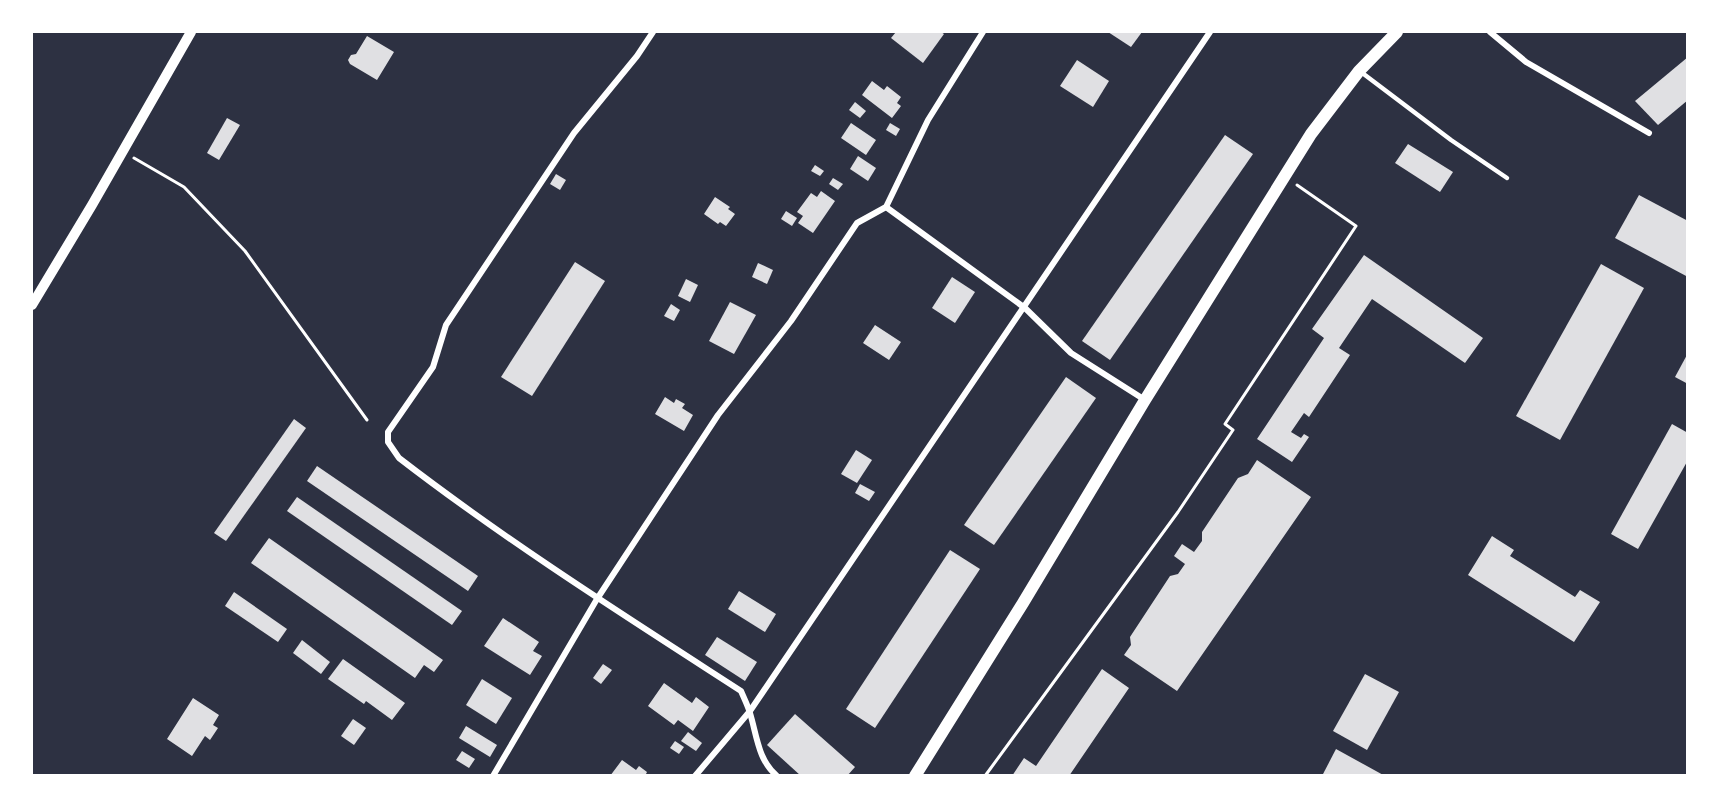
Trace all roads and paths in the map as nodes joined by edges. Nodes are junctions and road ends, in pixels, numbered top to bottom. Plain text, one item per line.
1 (191, 32) edge
2 (652, 32) edge
3 (983, 32) edge
4 (1210, 32) edge
5 (1397, 32) edge
6 (1490, 32) edge
7 (1359, 71) junction
8 (1649, 133) dead end
9 (122, 152) junction
10 (1285, 177) junction
11 (1507, 178) dead end
12 (886, 207) junction
13 (32, 305) edge
14 (1025, 308) junction
15 (1145, 400) junction
16 (367, 420) dead end
17 (597, 599) junction
18 (750, 711) junction
19 (493, 776) edge
20 (695, 776) edge
21 (777, 776) edge
22 (915, 776) edge
23 (985, 776) edge

1 - 9 street
2 - 17 street
3 - 12 street
4 - 14 street
5 - 7 main road
6 - 8 street
7 - 10 main road
7 - 11 lane
9 - 13 street
9 - 16 path
10 - 15 main road
10 - 23 path
12 - 14 street
12 - 17 street
14 - 15 street
14 - 18 street
15 - 22 main road
17 - 18 street
17 - 19 street
18 - 20 street
18 - 21 street

